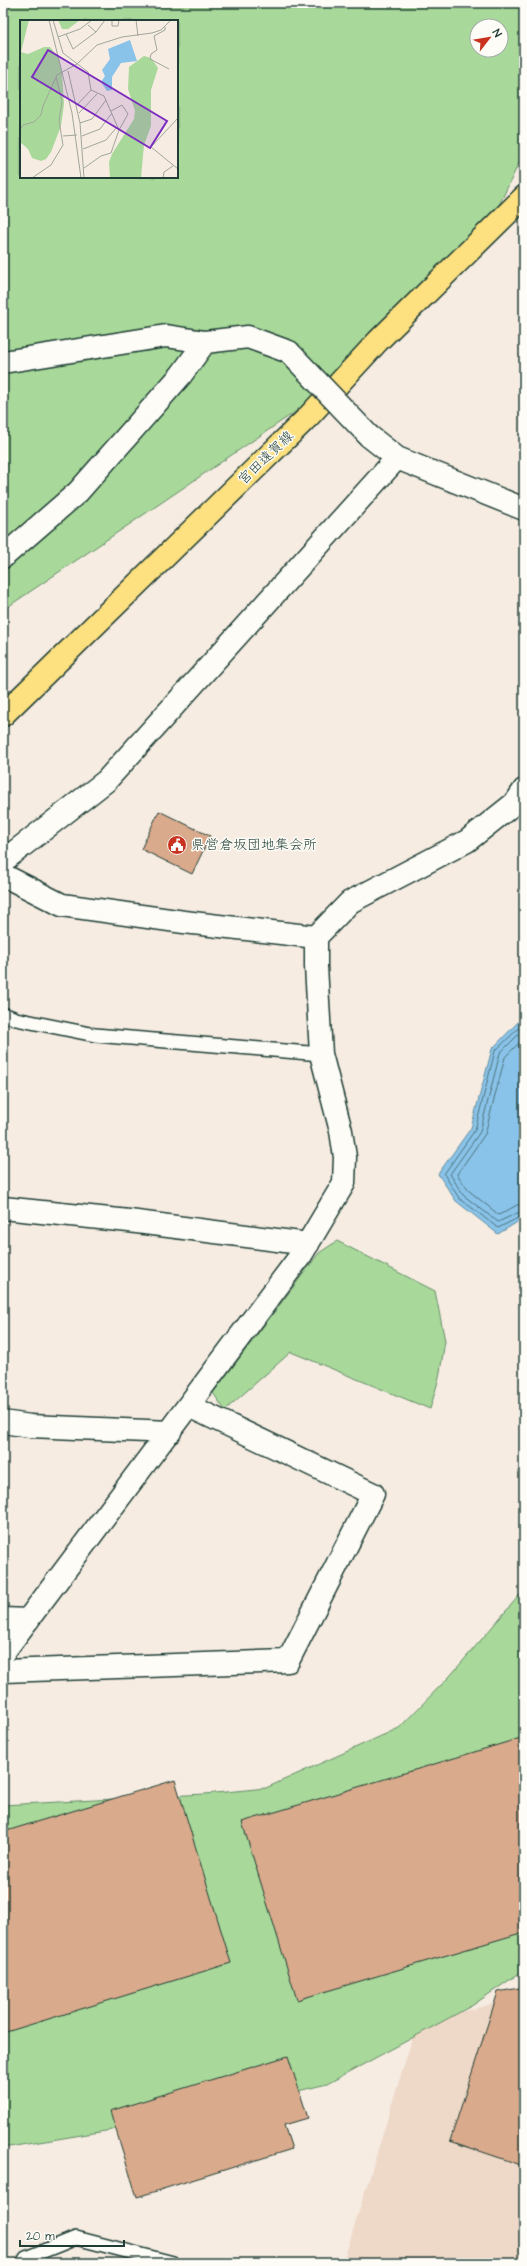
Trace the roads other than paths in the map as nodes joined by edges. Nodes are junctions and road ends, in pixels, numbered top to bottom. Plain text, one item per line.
1 (524, 197) edge
2 (205, 342) junction
3 (3, 362) edge
4 (397, 458) junction
5 (524, 509) edge
6 (3, 557) edge
7 (3, 715) edge
8 (524, 790) edge
9 (3, 861) edge
10 (3, 875) edge
11 (316, 937) junction
12 (3, 1014) edge
13 (321, 1054) junction
14 (3, 1208) edge
15 (308, 1244) junction
16 (189, 1406) junction
17 (3, 1422) edge
18 (170, 1432) junction
19 (3, 1619) edge
20 (28, 1620) junction
21 (3, 1654) edge
22 (3, 1671) edge
23 (24, 2263) edge
24 (174, 2263) edge

1 - 7 main road, 宮田遠賀線
2 - 3 street
2 - 4 street, bridge
2 - 6 street
4 - 5 street
4 - 9 street
8 - 11 street
10 - 11 street
11 - 13 street
12 - 13 lane
13 - 15 street
14 - 15 street
15 - 16 street
16 - 18 street
16 - 22 street
17 - 18 street
18 - 20 street
19 - 20 street
20 - 21 street
23 - 24 lane

